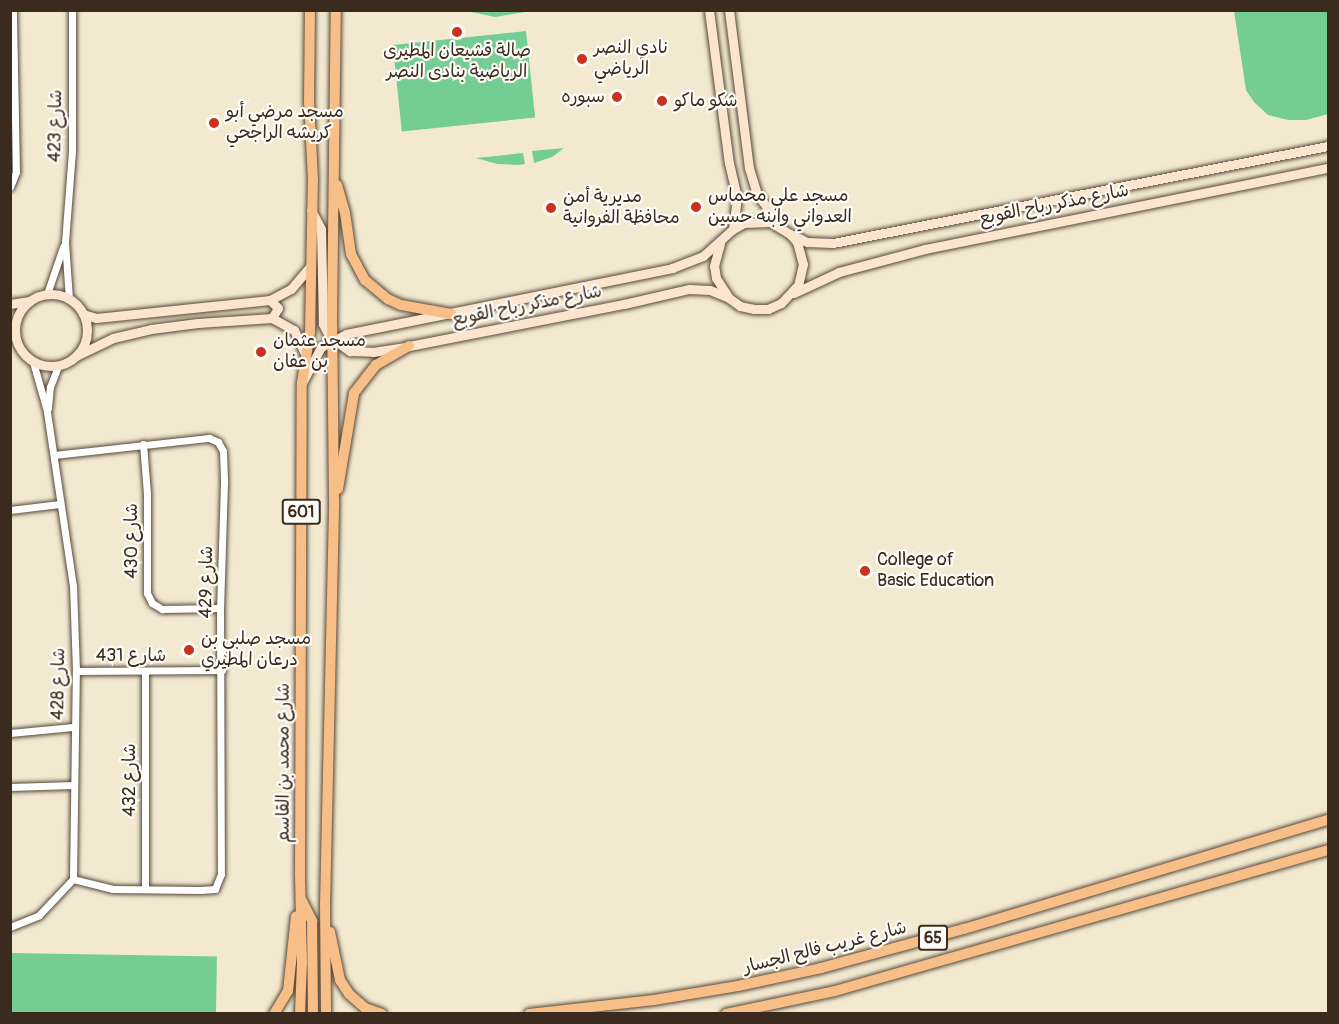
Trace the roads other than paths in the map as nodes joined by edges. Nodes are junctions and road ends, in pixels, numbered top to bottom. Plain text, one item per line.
1 (14, 10) edge
2 (72, 10) edge
3 (310, 10) edge
4 (336, 10) edge
5 (709, 10) edge
6 (729, 10) edge
7 (1329, 146) edge
8 (1329, 168) edge
9 (335, 179) junction
10 (10, 187) edge
11 (311, 210) junction
12 (781, 227) junction
13 (733, 229) junction
14 (790, 234) junction
15 (65, 242) junction
16 (720, 243) junction
17 (310, 266) junction
18 (47, 294) junction
19 (792, 294) junction
20 (729, 298) junction
21 (69, 299) junction
22 (270, 300) junction
23 (30, 301) junction
24 (10, 304) edge
25 (84, 314) junction
26 (451, 314) junction
27 (272, 318) junction
28 (13, 337) edge
29 (334, 340) junction
30 (409, 346) junction
31 (305, 354) junction
32 (76, 357) junction
33 (33, 362) junction
34 (58, 366) junction
35 (302, 383) junction
36 (47, 411) junction
37 (143, 444) junction
38 (54, 455) junction
39 (334, 501) junction
40 (60, 504) junction
41 (10, 510) edge
42 (220, 608) junction
43 (222, 670) junction
44 (76, 671) junction
45 (146, 671) junction
46 (74, 728) junction
47 (10, 733) edge
48 (74, 785) junction
49 (10, 788) edge
50 (1329, 820) edge
51 (1329, 850) edge
52 (300, 874) junction
53 (73, 879) junction
54 (144, 889) junction
55 (300, 899) junction
56 (325, 906) junction
57 (10, 927) edge
58 (274, 1014) edge
59 (300, 1014) edge
60 (313, 1014) edge
61 (326, 1014) edge
62 (382, 1014) edge
63 (529, 1014) edge
64 (726, 1014) edge

1 - 10 street
2 - 15 street, شارع 423
3 - 11 main road, شارع محمد بن القاسم / 601
4 - 9 main road, 601
5 - 13 street
6 - 12 street
7 - 14 street, شارع مذكر رباح القوبع
8 - 19 street, شارع مذكر رباح القوبع
9 - 26 main road
9 - 29 main road, 601
11 - 17 main road, شارع محمد بن القاسم / 601
11 - 29 street
12 - 13 street
12 - 14 street
13 - 16 street
14 - 19 street
15 - 18 street, شارع 423
15 - 21 street, شارع 423
16 - 20 street
16 - 26 street, شارع مذكر رباح القوبع
17 - 22 street
17 - 31 main road, شارع محمد بن القاسم / 601
18 - 21 street
18 - 23 street
19 - 20 street
20 - 30 street, شارع مذكر رباح القوبع
21 - 25 street
22 - 25 street
22 - 27 street
23 - 24 street
23 - 28 street
25 - 32 street
26 - 29 street, شارع مذكر رباح القوبع
27 - 31 street
27 - 32 street
28 - 33 street
29 - 30 street, شارع مذكر رباح القوبع
29 - 35 street, شارع مذكر رباح القوبع
29 - 39 main road, 601
30 - 39 main road
31 - 35 main road, شارع محمد بن القاسم / 601
32 - 34 street
33 - 34 street
33 - 36 street, شارع 428
34 - 36 street, شارع 428
35 - 52 main road, شارع محمد بن القاسم / 601
36 - 38 street, شارع 428
37 - 38 street, شارع 429
37 - 42 street, شارع 430
37 - 42 street, شارع 429
38 - 40 street, شارع 428
39 - 56 main road, 601
40 - 41 street
40 - 44 street, شارع 428
42 - 43 street, شارع 429
43 - 45 street, شارع 431
43 - 54 street, شارع 429
44 - 45 street, شارع 431
44 - 46 street, شارع 428
45 - 54 street, شارع 432
46 - 47 street
46 - 48 street, شارع 428
48 - 49 street
48 - 53 street, شارع 428
50 - 63 main road, شارع غريب فالح الجسار / 65
51 - 64 main road, 65
52 - 55 main road, شارع محمد بن القاسم / 601
52 - 58 main road
53 - 54 street, شارع 429
53 - 57 street
55 - 59 main road, شارع محمد بن القاسم / 601
55 - 60 main road
56 - 61 main road, 601
56 - 62 main road

